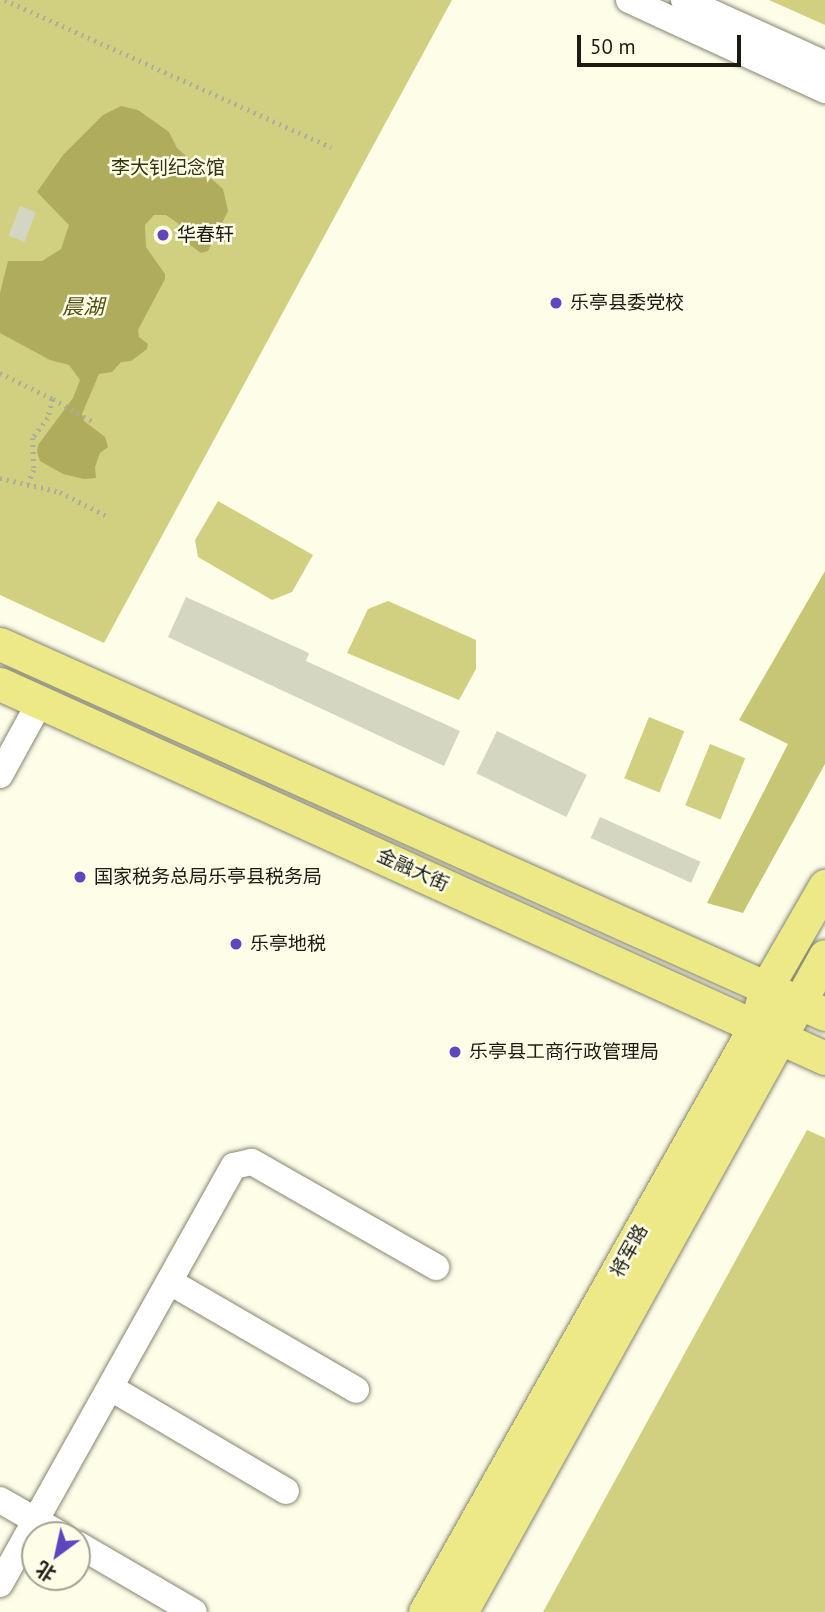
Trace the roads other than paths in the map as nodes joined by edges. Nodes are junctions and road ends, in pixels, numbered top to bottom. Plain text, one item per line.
1 (629, 0) edge
2 (684, 0) edge
3 (825, 64) edge
4 (825, 90) edge
5 (0, 644) edge
6 (0, 684) edge
7 (40, 702) junction
8 (0, 775) edge
9 (825, 886) edge
10 (825, 956) edge
11 (766, 988) junction
12 (812, 1009) edge
13 (769, 1032) junction
14 (825, 1058) edge
15 (436, 1267) dead end
16 (170, 1282) junction
17 (111, 1388) junction
18 (356, 1390) dead end
19 (286, 1491) dead end
20 (0, 1500) edge
21 (36, 1521) joint
22 (21, 1547) edge
23 (91, 1552) edge
24 (0, 1584) edge
25 (194, 1612) edge
26 (425, 1612) edge
27 (461, 1612) edge

1 - 4 street
2 - 3 street
5 - 11 main road, 金融大街
6 - 7 main road, 金融大街
7 - 8 street
7 - 13 main road, 金融大街
9 - 11 main road, 将军路
10 - 12 main road, 将军路
11 - 12 main road, 金融大街
11 - 13 main road, 将军路
12 - 13 main road, 将军路
13 - 14 main road, 金融大街
13 - 26 main road, 将军路
13 - 27 main road, 将军路
15 - 16 street
16 - 17 street
16 - 18 street
17 - 19 street
17 - 21 street
20 - 21 street
22 - 24 street
23 - 25 street

